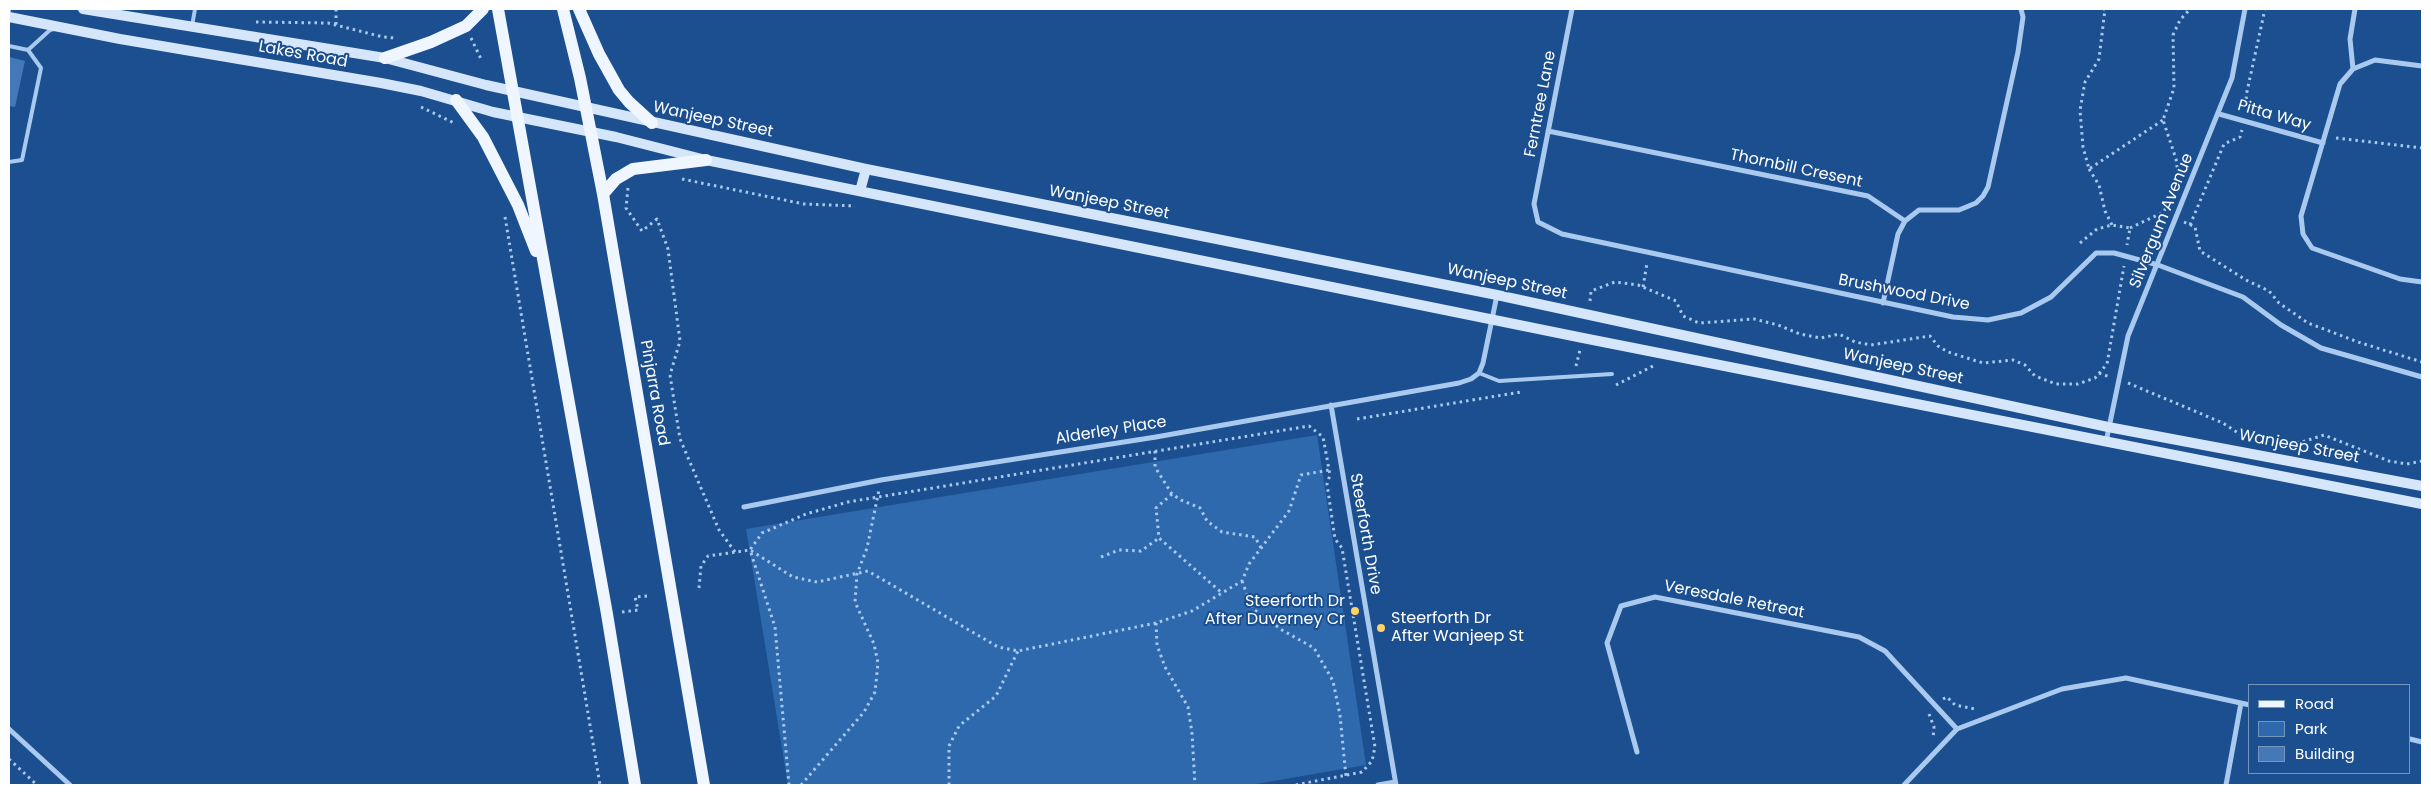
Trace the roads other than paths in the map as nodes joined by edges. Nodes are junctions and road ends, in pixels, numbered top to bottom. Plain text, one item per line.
1 (83, 9) edge
2 (194, 9) edge
3 (483, 9) edge
4 (498, 9) edge
5 (563, 9) edge
6 (579, 9) edge
7 (1572, 9) edge
8 (2021, 9) edge
9 (2246, 9) edge
10 (2356, 9) edge
11 (9, 17) edge
12 (192, 27) junction
13 (66, 28) junction
14 (9, 46) edge
15 (28, 50) junction
16 (385, 58) junction
17 (2422, 66) edge
18 (2353, 69) junction
19 (512, 90) junction
20 (456, 100) junction
21 (585, 107) junction
22 (2219, 114) junction
23 (517, 118) junction
24 (652, 122) junction
25 (1548, 131) junction
26 (590, 132) junction
27 (2323, 143) junction
28 (706, 160) junction
29 (9, 162) edge
30 (866, 169) junction
31 (860, 191) junction
32 (603, 194) junction
33 (1534, 204) joint
34 (1905, 222) junction
35 (2158, 265) junction
36 (547, 279) junction
37 (2422, 282) edge
38 (1497, 295) junction
39 (1883, 303) junction
40 (1492, 320) junction
41 (1479, 373) junction
42 (1612, 374) dead end
43 (2422, 377) edge
44 (1331, 405) junction
45 (2108, 426) junction
46 (2106, 443) junction
47 (2422, 486) edge
48 (2422, 504) edge
49 (744, 507) dead end
50 (2241, 703) junction
51 (2248, 705) edge
52 (9, 729) edge
53 (1957, 729) junction
54 (1637, 752) dead end
55 (1396, 784) edge
56 (70, 785) edge
57 (635, 785) edge
58 (704, 785) edge
59 (1378, 785) edge
60 (1904, 785) edge
61 (2226, 785) edge

1 - 12 main road, Lakes Road
2 - 12 lane
3 - 16 main road
4 - 19 main road
5 - 21 main road, Pinjarra Road
6 - 24 main road
7 - 25 street, Ferntree Lane
8 - 34 street
9 - 22 street, Silvergum Avenue
10 - 18 street
11 - 13 main road, Lakes Road
12 - 16 main road, Lakes Road
13 - 15 lane
13 - 20 main road, Lakes Road
14 - 15 lane
15 - 29 lane
16 - 19 main road, Lakes Road
17 - 18 street
18 - 27 street
19 - 21 main road, Lakes Road
19 - 23 main road
20 - 23 main road, Lakes Road
20 - 36 main road
21 - 24 main road, Wanjeep Street
21 - 26 main road, Pinjarra Road
22 - 27 street, Pitta Way
22 - 35 street, Silvergum Avenue
23 - 26 main road, Lakes Road
23 - 36 main road
24 - 30 main road, Wanjeep Street
25 - 33 street, Ferntree Lane
25 - 34 street, Thornbill Cresent
26 - 28 main road, Wanjeep Street
26 - 32 main road, Pinjarra Road
27 - 37 street
28 - 31 main road, Wanjeep Street
28 - 32 main road
30 - 31 main road
30 - 38 main road, Wanjeep Street
31 - 40 main road, Wanjeep Street
32 - 58 main road, Pinjarra Road
33 - 39 street, Brushwood Drive
34 - 39 street
35 - 39 street, Brushwood Drive
35 - 43 street, Brushwood Drive
35 - 45 street, Silvergum Avenue
36 - 57 main road
38 - 40 street
38 - 45 main road, Wanjeep Street
40 - 41 street
40 - 46 main road, Wanjeep Street
41 - 42 lane
41 - 44 street, Alderley Place
44 - 49 street, Alderley Place
44 - 55 street, Steerforth Drive
45 - 46 street, Silvergum Avenue
45 - 47 main road, Wanjeep Street
46 - 48 main road, Wanjeep Street
50 - 51 street
50 - 53 street
50 - 61 street
52 - 56 street
53 - 54 street, Veresdale Retreat
53 - 60 street
55 - 59 street

